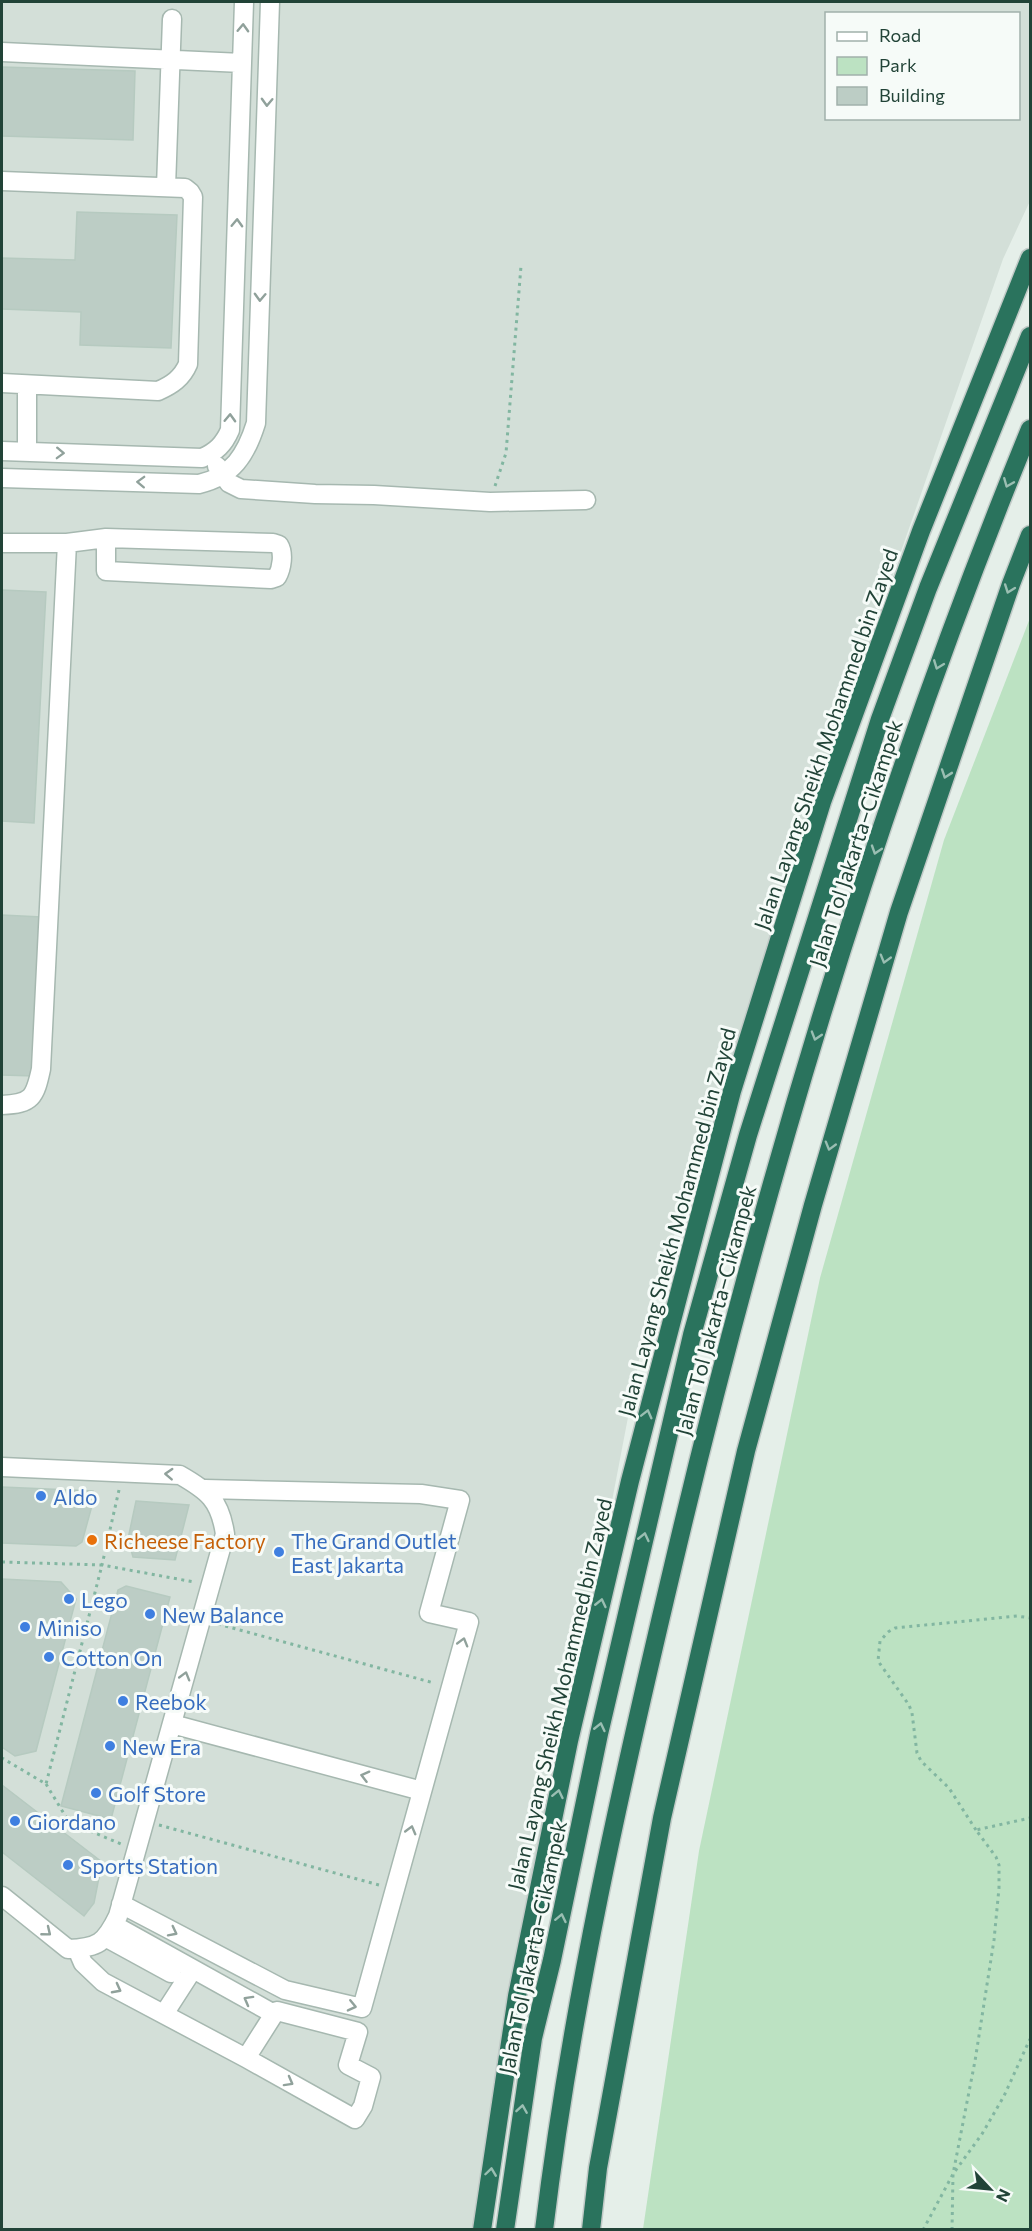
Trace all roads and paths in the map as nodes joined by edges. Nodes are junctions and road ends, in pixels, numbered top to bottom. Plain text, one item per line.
1 (244, 2) edge
2 (270, 2) edge
3 (172, 19) dead end
4 (2, 52) edge
5 (171, 60) junction
6 (242, 63) junction
7 (2, 181) edge
8 (166, 187) junction
9 (1030, 258) edge
10 (521, 266) dead end
11 (1030, 336) edge
12 (2, 383) edge
13 (27, 384) junction
14 (1030, 429) edge
15 (2, 451) edge
16 (27, 452) junction
17 (210, 454) junction
18 (223, 476) junction
19 (2, 478) edge
20 (586, 500) dead end
21 (490, 502) junction
22 (1030, 535) edge
23 (106, 538) junction
24 (2, 543) edge
25 (67, 543) junction
26 (2, 1105) edge
27 (2, 1467) edge
28 (123, 1472) junction
29 (204, 1489) junction
30 (2, 1562) edge
31 (102, 1565) junction
32 (211, 1585) junction
33 (1030, 1618) edge
34 (201, 1620) junction
35 (450, 1688) junction
36 (172, 1724) junction
37 (2, 1758) edge
38 (46, 1784) junction
39 (422, 1791) junction
40 (1030, 1818) edge
41 (144, 1821) junction
42 (976, 1830) junction
43 (136, 1851) junction
44 (395, 1889) junction
45 (2, 1896) edge
46 (121, 1904) junction
47 (110, 1932) junction
48 (77, 1949) junction
49 (193, 1969) junction
50 (171, 1973) dead end
51 (164, 2014) junction
52 (274, 2014) junction
53 (1030, 2039) edge
54 (246, 2058) junction
55 (953, 2174) junction
56 (482, 2229) edge
57 (505, 2229) edge
58 (544, 2229) edge
59 (591, 2229) edge
60 (923, 2229) edge
61 (952, 2229) edge

6 -> 1 street
2 -> 18 street
3 - 5 street
4 - 5 street
5 - 6 street
5 - 8 street
17 -> 6 street
7 - 8 street
8 - 13 street
56 -> 9 highway, Jalan Layang Sheikh Mohammed bin Zayed
10 - 21 path
57 -> 11 highway, Jalan Tol Jakarta–Cikampek
12 - 13 street
13 - 16 street
14 -> 58 highway, Jalan Tol Jakarta–Cikampek
15 - 16 street
16 -> 17 street
17 - 18 street
18 -> 19 street
18 - 21 street
20 - 21 street
22 -> 59 highway
23 - 23 street
23 - 25 street
24 - 25 street
25 - 26 street
27 - 28 street
29 -> 28 street
28 - 31 path
29 - 32 street
35 -> 29 street
30 - 31 path
31 - 32 path
31 - 38 path
32 - 34 street
33 - 42 path
34 - 35 path
36 -> 34 street
35 - 39 street
39 -> 36 street
36 - 41 street
37 - 38 path
38 - 43 path
44 -> 39 street
40 - 42 path
41 - 43 street
41 - 44 path
42 - 55 path
43 - 46 street
46 -> 44 street
45 -> 48 street
46 - 47 street
47 - 48 street
47 - 49 street
47 - 50 street
48 -> 51 street
49 - 51 street
52 -> 49 street
51 - 54 street
52 - 54 street
54 -> 52 street
53 - 55 path
55 - 60 path
55 - 61 path

